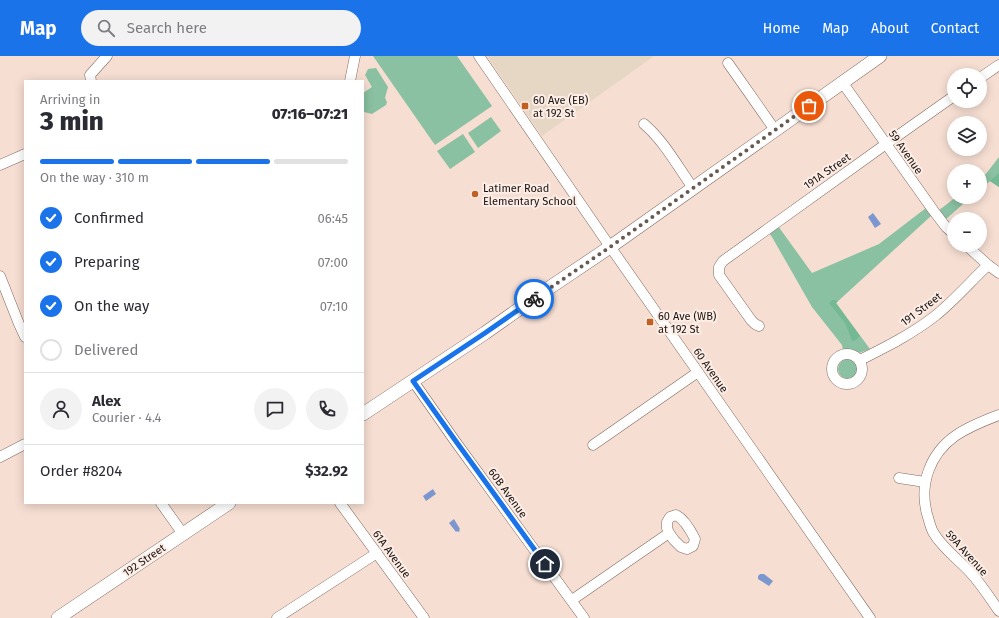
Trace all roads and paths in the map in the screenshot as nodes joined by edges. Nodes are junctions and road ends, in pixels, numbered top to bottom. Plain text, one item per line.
1 (107, 56) edge
2 (355, 56) edge
3 (479, 56) edge
4 (879, 56) edge
5 (728, 63) dead end
6 (999, 66) edge
7 (987, 74) edge
8 (91, 80) edge
9 (350, 80) edge
10 (842, 82) junction
11 (947, 101) edge
12 (644, 124) dead end
13 (775, 130) junction
14 (886, 144) junction
15 (24, 154) edge
16 (0, 165) edge
17 (693, 188) junction
18 (947, 228) edge
19 (610, 247) junction
20 (974, 252) edge
21 (988, 265) junction
22 (999, 273) edge
23 (0, 276) edge
24 (22, 322) edge
25 (759, 326) dead end
26 (24, 332) edge
27 (860, 360) dead end
28 (698, 372) junction
29 (413, 381) junction
30 (364, 413) edge
31 (999, 415) edge
32 (24, 445) edge
33 (593, 445) dead end
34 (0, 457) edge
35 (900, 478) dead end
36 (925, 482) junction
37 (162, 504) edge
38 (228, 504) edge
39 (341, 504) edge
40 (669, 533) dead end
41 (183, 534) junction
42 (377, 553) junction
43 (572, 600) junction
44 (999, 612) edge
45 (58, 618) edge
46 (277, 618) edge
47 (424, 618) edge
48 (584, 618) edge
49 (870, 618) edge

1 - 8 street
2 - 9 street
3 - 19 street, 60 Avenue
4 - 10 main road
5 - 13 street
6 - 7 street
10 - 13 main road
10 - 14 street, 59 Avenue
11 - 14 street, 191A Street
12 - 17 street
13 - 17 main road
14 - 18 street, 59 Avenue
14 - 25 street, 191A Street
15 - 16 street
17 - 19 main road
19 - 28 street, 60 Avenue
19 - 29 main road
20 - 21 street
21 - 22 street
21 - 27 street, 191 Street
23 - 24 street
24 - 26 street
28 - 33 street
28 - 49 street, 60 Avenue
29 - 30 main road
29 - 43 street, 60B Avenue
31 - 36 street, 59A Avenue
32 - 34 street
35 - 36 street
36 - 44 street, 59A Avenue
37 - 41 street
38 - 41 main road, 192 Street
39 - 42 street, 61A Avenue
40 - 43 street
41 - 45 main road, 192 Street
42 - 46 street
42 - 47 street, 61A Avenue
43 - 48 street, 60B Avenue

